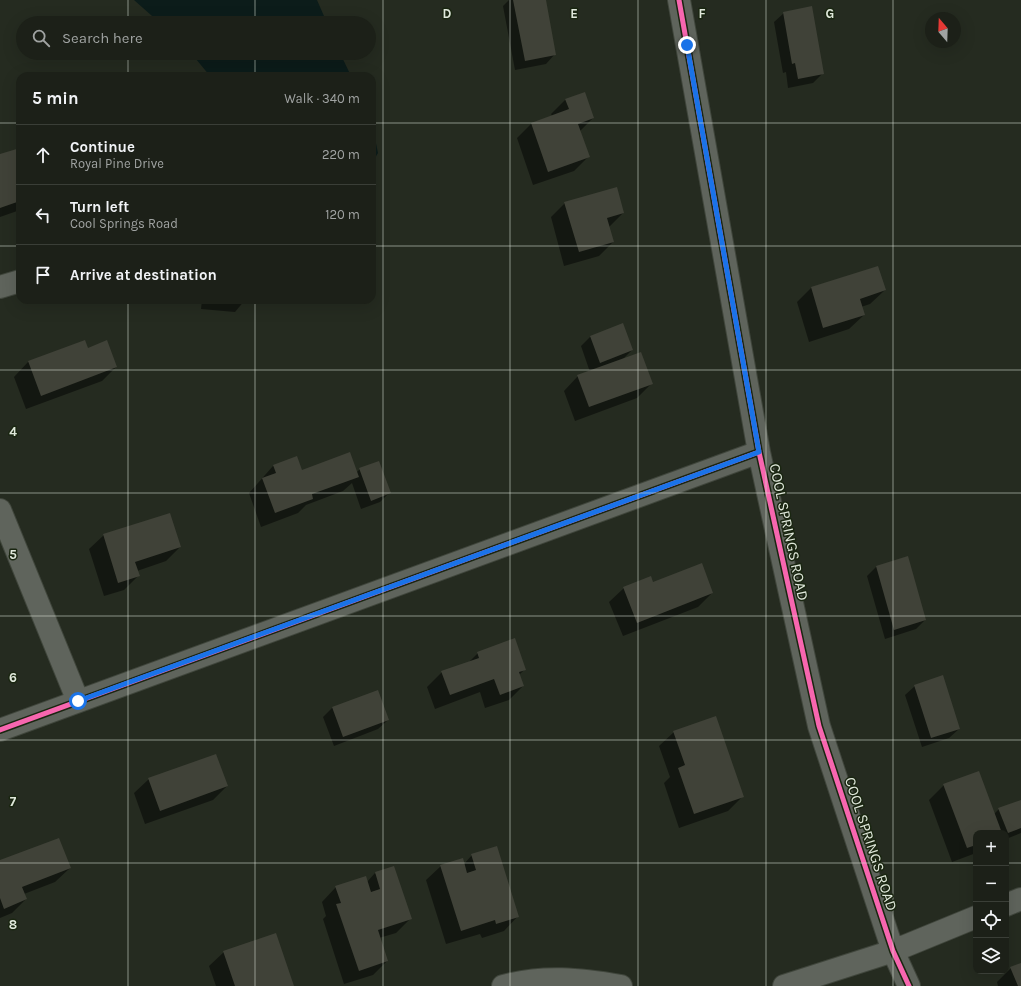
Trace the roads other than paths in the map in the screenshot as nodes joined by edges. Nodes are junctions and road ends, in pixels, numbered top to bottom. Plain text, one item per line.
1 (679, 0) edge
2 (16, 282) edge
3 (0, 287) edge
4 (759, 452) junction
5 (0, 510) edge
6 (78, 701) junction
7 (0, 730) edge
8 (1021, 899) edge
9 (1009, 904) edge
10 (973, 918) edge
11 (893, 951) junction
12 (503, 986) edge
13 (621, 986) edge
14 (784, 986) edge
15 (909, 986) edge

1 - 4 street, COOL SPRINGS ROAD
2 - 3 street
4 - 6 street
4 - 11 street, COOL SPRINGS ROAD
5 - 6 street
6 - 7 street
8 - 9 street
10 - 11 street
11 - 14 street
11 - 15 street, COOL SPRINGS ROAD
12 - 13 street

